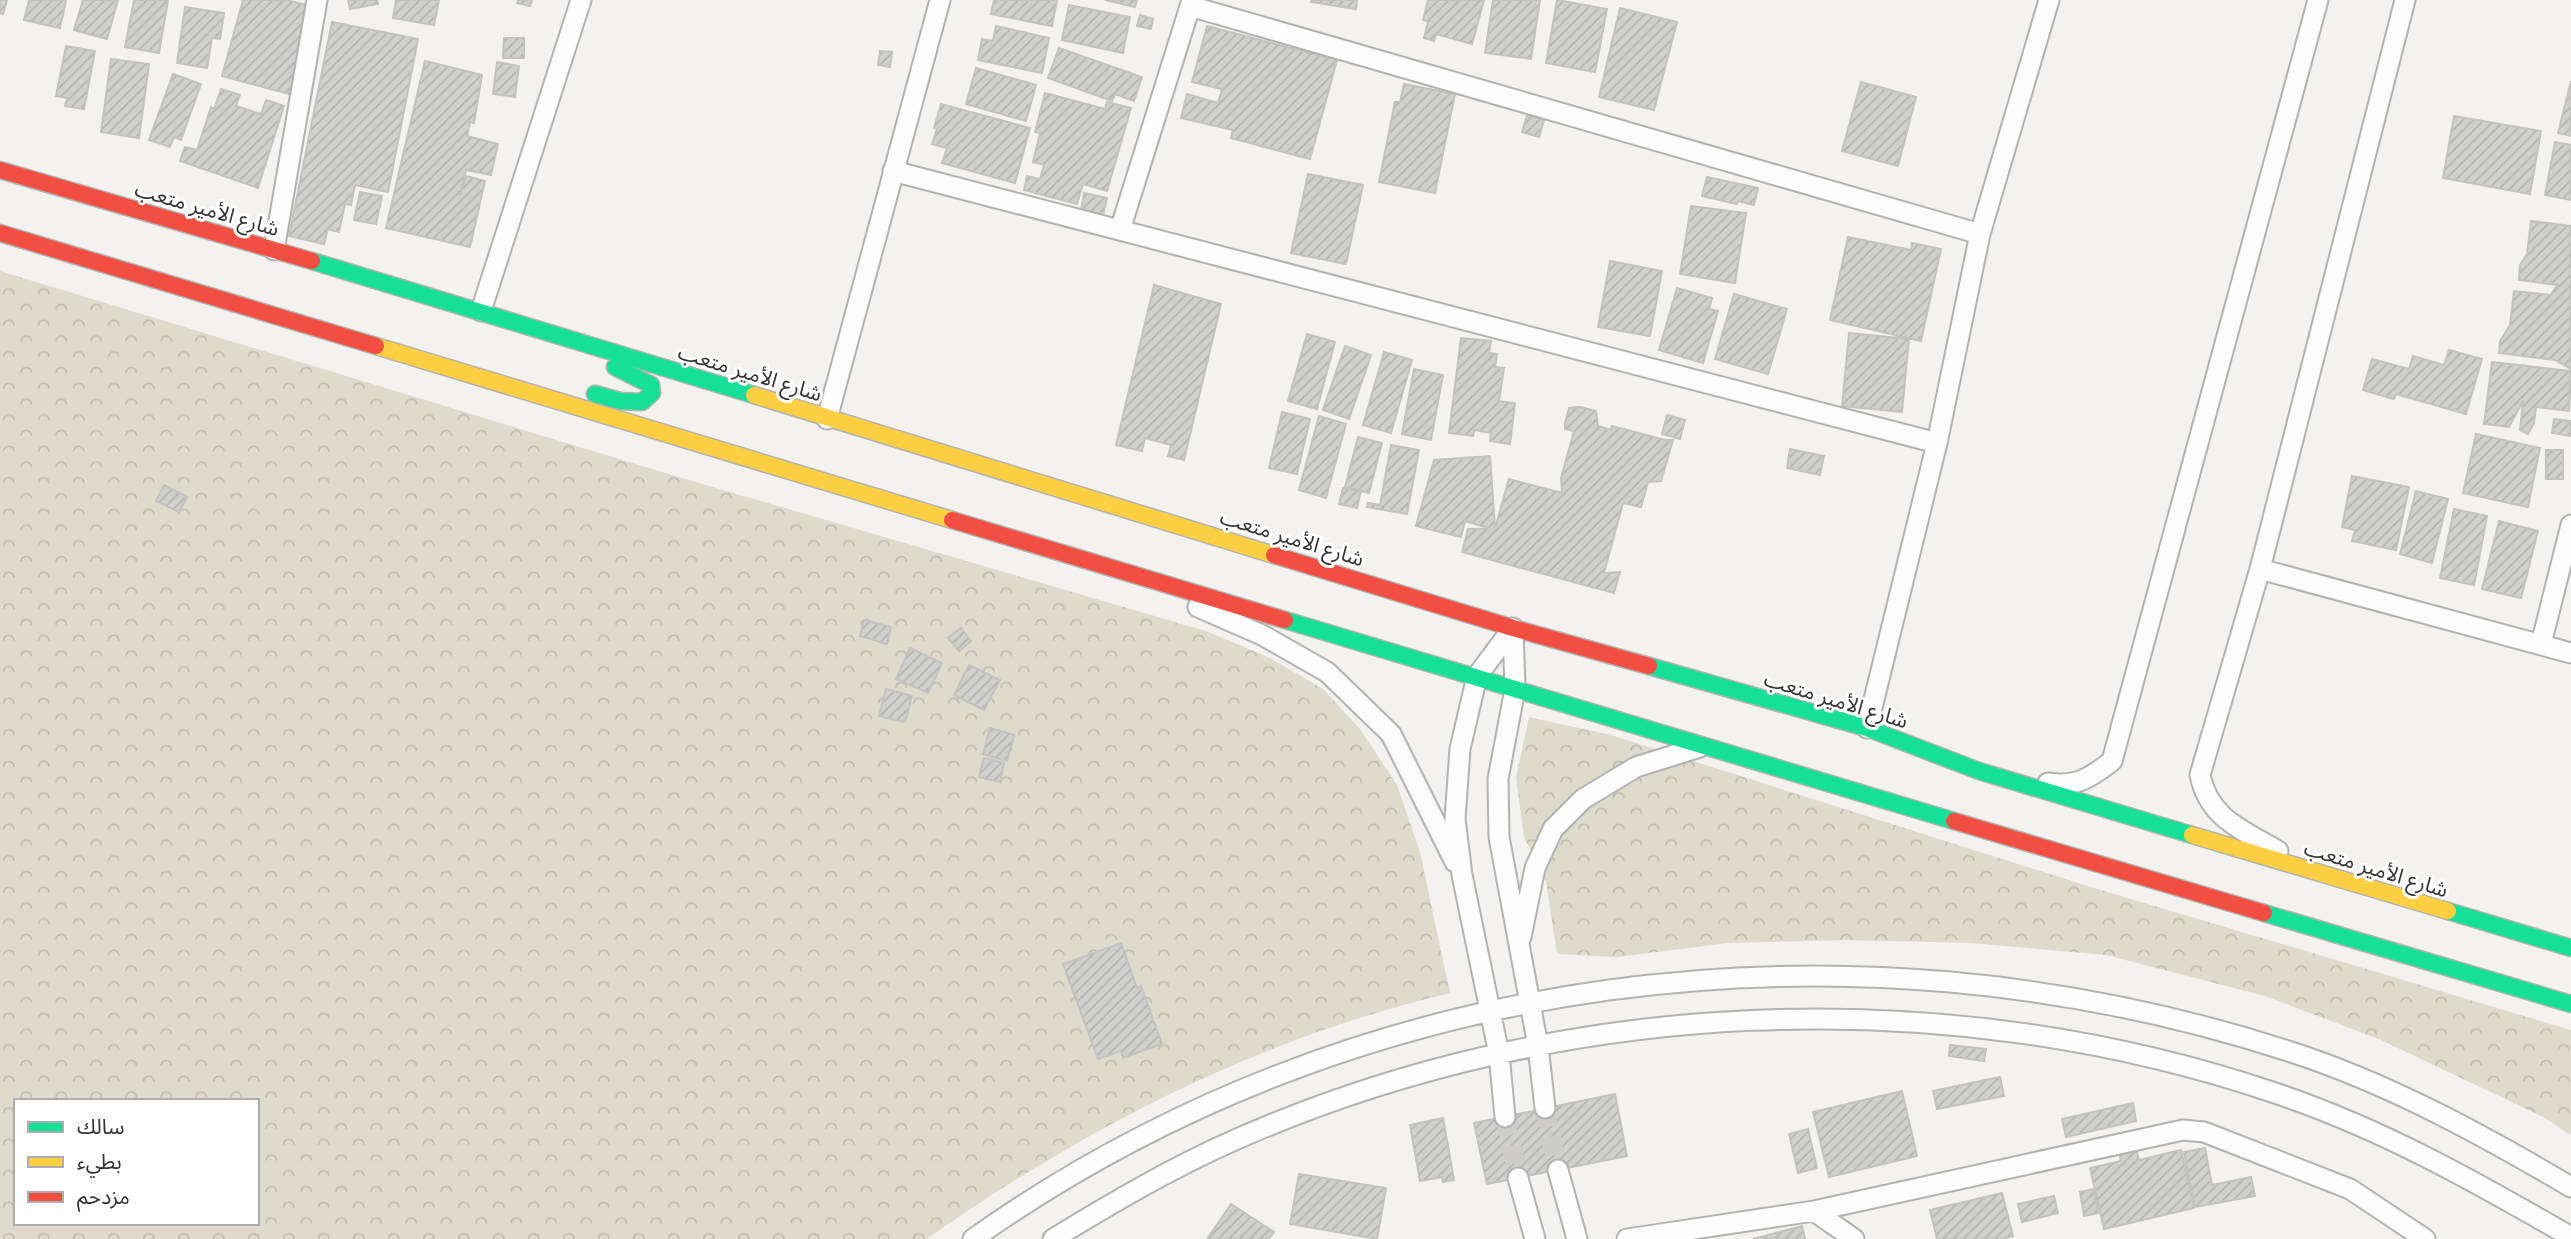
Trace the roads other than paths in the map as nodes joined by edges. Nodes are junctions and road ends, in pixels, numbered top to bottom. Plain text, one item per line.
1 (317, 0) edge
2 (581, 0) edge
3 (940, 0) edge
4 (2318, 0) edge
5 (2405, 0) edge
6 (2043, 1) edge
7 (1191, 3) edge
8 (0, 170) edge
9 (893, 171) junction
10 (1119, 230) junction
11 (0, 233) edge
12 (1980, 234) junction
13 (274, 250) junction
14 (481, 311) junction
15 (284, 318) junction
16 (827, 419) junction
17 (1937, 443) junction
18 (2571, 525) edge
19 (1094, 563) junction
20 (2260, 569) junction
21 (1513, 628) junction
22 (2541, 644) junction
23 (2571, 653) edge
24 (1477, 676) junction
25 (1515, 689) junction
26 (1867, 728) junction
27 (1703, 746) junction
28 (1979, 771) junction
29 (1455, 819) junction
30 (1435, 823) junction
31 (2312, 872) junction
32 (1462, 875) junction
33 (1519, 948) junction
34 (2571, 948) edge
35 (1529, 1003) junction
36 (2571, 1004) edge
37 (1490, 1012) junction
38 (1538, 1046) junction
39 (1499, 1054) junction
40 (1545, 1108) tunnel mouth
41 (1506, 1117) tunnel mouth
42 (1558, 1170) tunnel mouth
43 (1518, 1178) tunnel mouth
44 (2571, 1186) edge
45 (1814, 1211) junction
46 (2571, 1237) edge
47 (973, 1239) edge
48 (1053, 1239) edge
49 (1535, 1239) edge
50 (1577, 1239) edge
51 (1627, 1239) edge
52 (1854, 1239) edge
53 (2425, 1239) edge

1 - 13 street
2 - 14 street
3 - 9 street
4 - 28 street
5 - 20 street
6 - 12 street
7 - 10 street
7 - 12 street
8 - 13 main road, شارع الأمير متعب
9 - 10 street
9 - 16 street
10 - 17 street
11 - 15 main road
12 - 17 street
13 - 14 main road, شارع الأمير متعب
14 - 15 main road
14 - 16 main road, شارع الأمير متعب
15 - 19 main road
16 - 21 main road, شارع الأمير متعب
17 - 26 street
18 - 22 street
19 - 24 main road
19 - 30 street
20 - 22 street
20 - 31 street
21 - 24 street
21 - 25 street
21 - 26 main road, شارع الأمير متعب
22 - 23 street
24 - 25 main road
24 - 29 street
25 - 27 main road
25 - 33 street
26 - 28 main road, شارع الأمير متعب
27 - 33 street
27 - 36 main road
28 - 31 main road, شارع الأمير متعب
29 - 30 street
29 - 32 street
30 - 32 street
31 - 34 main road, شارع الأمير متعب
32 - 37 street
33 - 35 street
35 - 37 street
35 - 38 street
35 - 44 street
37 - 39 street
37 - 47 street
38 - 39 street
38 - 40 street
38 - 46 street
39 - 41 street
39 - 48 street
42 - 50 street
43 - 49 street
45 - 51 street
45 - 52 street
45 - 53 street

